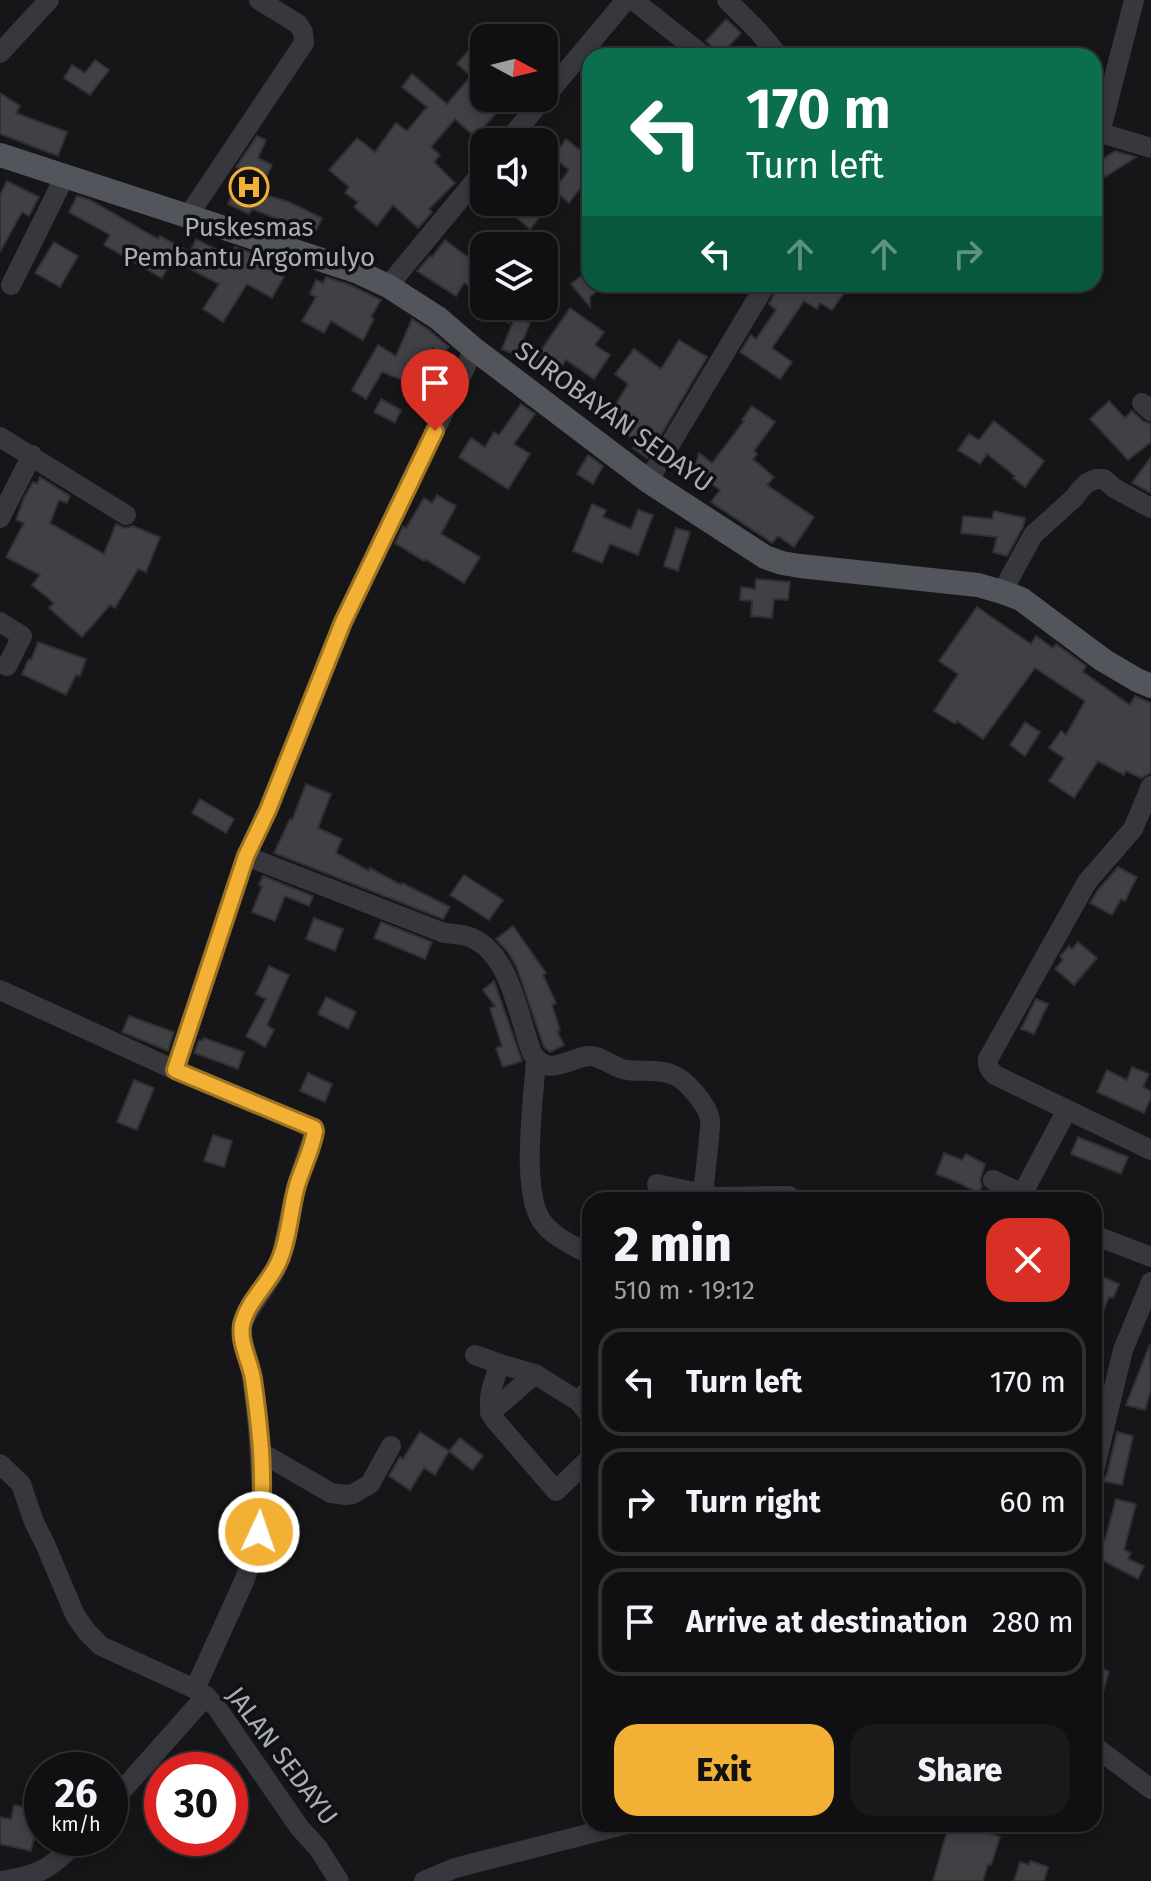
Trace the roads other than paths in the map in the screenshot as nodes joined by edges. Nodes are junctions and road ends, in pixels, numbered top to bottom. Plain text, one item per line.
1 (49, 0) edge
2 (259, 0) edge
3 (626, 0) edge
4 (633, 0) edge
5 (727, 0) edge
6 (1134, 0) edge
7 (586, 48) edge
8 (694, 48) edge
9 (772, 48) edge
10 (0, 53) edge
11 (582, 53) edge
12 (1102, 114) edge
13 (519, 128) edge
14 (1102, 133) edge
15 (1151, 148) edge
16 (0, 155) edge
17 (65, 176) junction
18 (470, 187) edge
19 (188, 216) junction
20 (11, 285) dead end
21 (388, 286) junction
22 (759, 292) edge
23 (474, 349) junction
24 (0, 437) edge
25 (32, 455) junction
26 (648, 481) junction
27 (5, 494) edge
28 (1151, 508) edge
29 (126, 515) dead end
30 (0, 518) edge
31 (1002, 592) junction
32 (0, 622) edge
33 (7, 666) dead end
34 (1151, 686) edge
35 (1151, 786) edge
36 (246, 856) junction
37 (0, 990) edge
38 (536, 1059) junction
39 (175, 1070) junction
40 (1067, 1110) junction
41 (1151, 1150) edge
42 (993, 1180) dead end
43 (657, 1184) dead end
44 (694, 1192) edge
45 (703, 1192) edge
46 (1013, 1192) edge
47 (1024, 1192) edge
48 (1102, 1238) edge
49 (582, 1250) edge
50 (1151, 1257) edge
51 (1150, 1288) edge
52 (475, 1355) dead end
53 (500, 1364) junction
54 (535, 1374) junction
55 (582, 1400) edge
56 (490, 1413) junction
57 (1102, 1438) edge
58 (391, 1446) dead end
59 (260, 1452) junction
60 (0, 1464) edge
61 (582, 1466) edge
62 (201, 1693) junction
63 (1102, 1752) edge
64 (128, 1782) edge
65 (1151, 1789) edge
66 (596, 1832) edge
67 (61, 1856) edge
68 (1, 1881) edge
69 (339, 1881) edge
70 (424, 1881) edge

1 - 10 street
2 - 19 street
3 - 7 street
4 - 8 street
5 - 9 street
6 - 12 street
11 - 13 street
14 - 15 street
16 - 17 main road, SUROBAYAN SEDAYU
17 - 19 main road, SUROBAYAN SEDAYU
17 - 20 street
18 - 21 street
19 - 21 main road, SUROBAYAN SEDAYU
21 - 23 main road, SUROBAYAN SEDAYU
22 - 26 street
23 - 26 main road, SUROBAYAN SEDAYU
23 - 36 street
24 - 25 street
25 - 27 street
25 - 29 street
26 - 31 main road, SUROBAYAN SEDAYU
27 - 30 street
28 - 31 street
31 - 34 main road, SUROBAYAN SEDAYU
32 - 33 street
35 - 40 street
36 - 38 street
36 - 39 street
37 - 39 street
38 - 45 street
38 - 49 street
39 - 59 street
40 - 41 street
40 - 47 street
42 - 46 street
43 - 44 street
48 - 50 street
51 - 57 street
52 - 53 street
53 - 54 street
53 - 56 street
54 - 55 street
54 - 56 street
56 - 61 street
58 - 59 street
59 - 62 street
60 - 62 street, JALAN SEDAYU
62 - 64 street
62 - 69 street, JALAN SEDAYU
63 - 65 street
66 - 70 street
67 - 68 street

